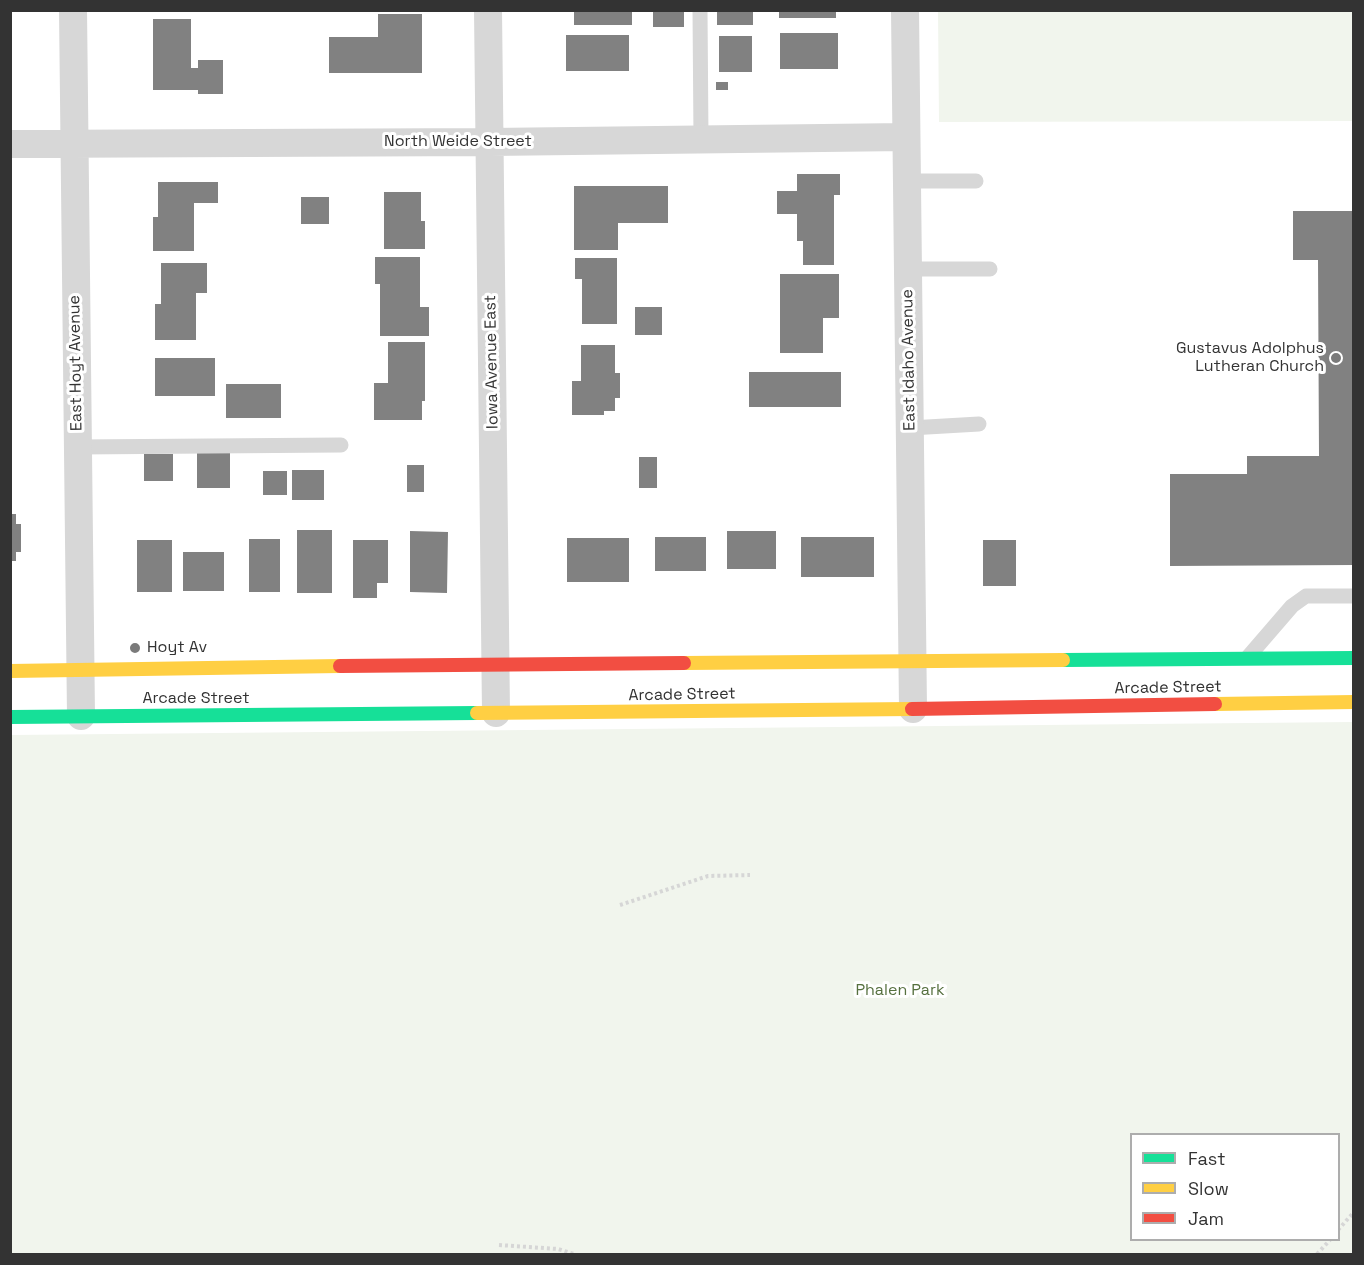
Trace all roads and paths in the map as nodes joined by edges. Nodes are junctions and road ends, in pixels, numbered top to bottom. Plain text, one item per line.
1 (73, 10) edge
2 (488, 10) edge
3 (700, 10) edge
4 (905, 10) edge
5 (906, 137) junction
6 (701, 139) junction
7 (490, 142) junction
8 (10, 144) edge
9 (74, 145) junction
10 (907, 181) junction
11 (976, 181) dead end
12 (908, 269) junction
13 (990, 269) dead end
14 (979, 424) dead end
15 (910, 428) junction
16 (341, 445) dead end
17 (77, 447) junction
18 (1353, 596) edge
19 (1353, 658) edge
20 (1246, 659) junction
21 (913, 661) junction
22 (496, 664) junction
23 (80, 670) junction
24 (10, 671) edge
25 (1353, 702) edge
26 (913, 709) junction
27 (496, 713) junction
28 (81, 716) junction
29 (10, 717) edge
30 (750, 875) dead end
31 (620, 905) dead end
32 (1353, 1212) edge
33 (1340, 1228) edge
34 (1328, 1241) edge
35 (499, 1245) dead end
36 (574, 1254) edge
37 (1317, 1254) edge

1 - 9 street, East Hoyt Avenue
2 - 7 street, Iowa Avenue East
3 - 6 lane
4 - 5 street, East Idaho Avenue
5 - 6 street, North Weide Street
5 - 10 street, East Idaho Avenue
6 - 7 street, North Weide Street
7 - 9 street, North Weide Street
7 - 22 street, Iowa Avenue East
8 - 9 street, North Weide Street
9 - 17 street, East Hoyt Avenue
10 - 11 lane
10 - 12 street, East Idaho Avenue
12 - 13 lane
12 - 15 street, East Idaho Avenue
14 - 15 lane
15 - 21 street, East Idaho Avenue
16 - 17 lane
17 - 23 street, East Hoyt Avenue
18 - 20 lane
19 - 20 main road, Arcade Street
20 - 21 main road, Arcade Street
21 - 22 main road, Arcade Street
21 - 26 street, East Idaho Avenue
22 - 23 main road, Arcade Street
22 - 27 street, Iowa Avenue East
23 - 24 main road, Arcade Street
23 - 28 street, East Hoyt Avenue
25 - 26 main road, Arcade Street
26 - 27 main road, Arcade Street
27 - 28 main road, Arcade Street
28 - 29 main road, Arcade Street
30 - 31 path
32 - 33 path
34 - 37 path
35 - 36 path

